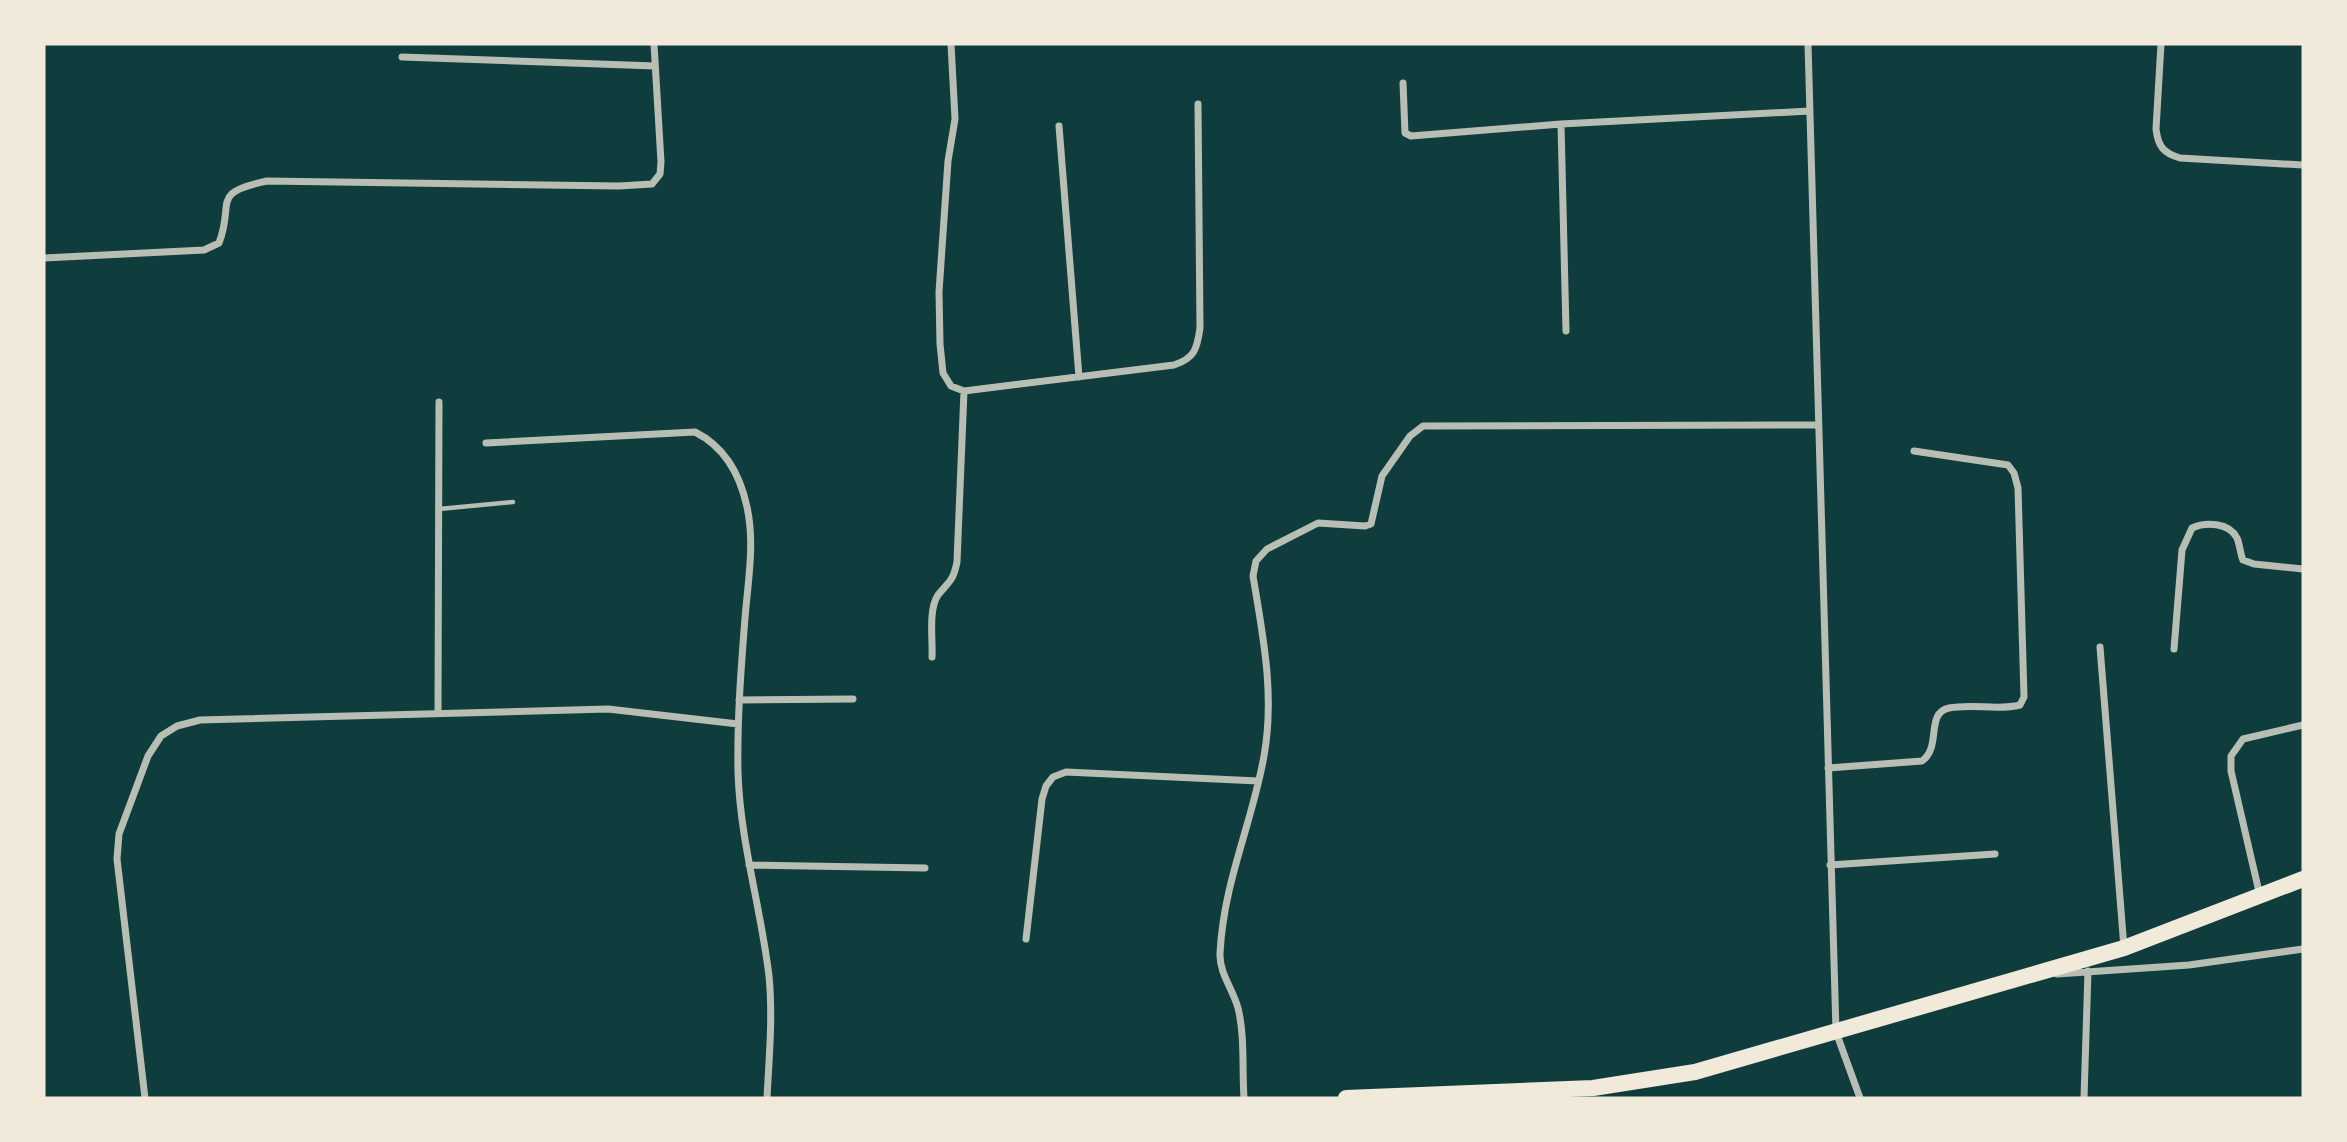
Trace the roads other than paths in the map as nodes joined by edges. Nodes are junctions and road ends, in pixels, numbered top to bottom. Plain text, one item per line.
1 (654, 44) edge
2 (951, 44) edge
3 (1808, 44) edge
4 (2161, 44) edge
5 (402, 57) dead end
6 (655, 66) junction
7 (1403, 83) dead end
8 (1198, 104) dead end
9 (1810, 111) junction
10 (1561, 124) junction
11 (1059, 126) dead end
12 (2303, 165) edge
13 (44, 258) edge
14 (1566, 331) dead end
15 (1079, 377) junction
16 (964, 391) junction
17 (439, 402) dead end
18 (1818, 425) junction
19 (486, 443) dead end
20 (1914, 452) dead end
21 (513, 502) dead end
22 (439, 509) junction
23 (2303, 569) edge
24 (2101, 647) dead end
25 (2174, 649) dead end
26 (932, 657) dead end
27 (852, 699) dead end
28 (739, 700) junction
29 (438, 713) junction
30 (738, 724) junction
31 (2303, 725) edge
32 (1828, 768) junction
33 (1258, 781) junction
34 (1995, 854) dead end
35 (750, 864) junction
36 (1830, 865) junction
37 (925, 868) dead end
38 (2303, 878) edge
39 (2260, 897) junction
40 (1026, 939) dead end
41 (2124, 948) junction
42 (2303, 949) edge
43 (2088, 971) junction
44 (2026, 977) junction
45 (1836, 1032) junction
46 (1533, 1095) edge
47 (145, 1098) edge
48 (766, 1098) edge
49 (1244, 1098) edge
50 (1346, 1098) edge
51 (1860, 1098) edge
52 (2084, 1098) edge

1 - 6 street
2 - 16 street
3 - 9 street
4 - 12 street
5 - 6 street
6 - 13 street
7 - 10 street
8 - 15 street
9 - 10 street
9 - 18 street
10 - 14 street
11 - 15 street
15 - 16 street
16 - 26 street
17 - 22 street
18 - 32 street
18 - 33 street
19 - 28 street
20 - 32 street
21 - 22 lane
22 - 29 street
23 - 25 street
24 - 41 street
27 - 28 street
28 - 30 street
29 - 30 street
29 - 47 street
30 - 35 street
31 - 39 street
32 - 36 street
33 - 40 street
33 - 49 street
34 - 36 street
35 - 37 street
35 - 48 street
36 - 45 street
38 - 39 highway
39 - 41 highway
41 - 44 highway
42 - 43 street
43 - 44 street
43 - 52 street
44 - 45 highway
45 - 46 highway
45 - 51 street
46 - 50 highway

